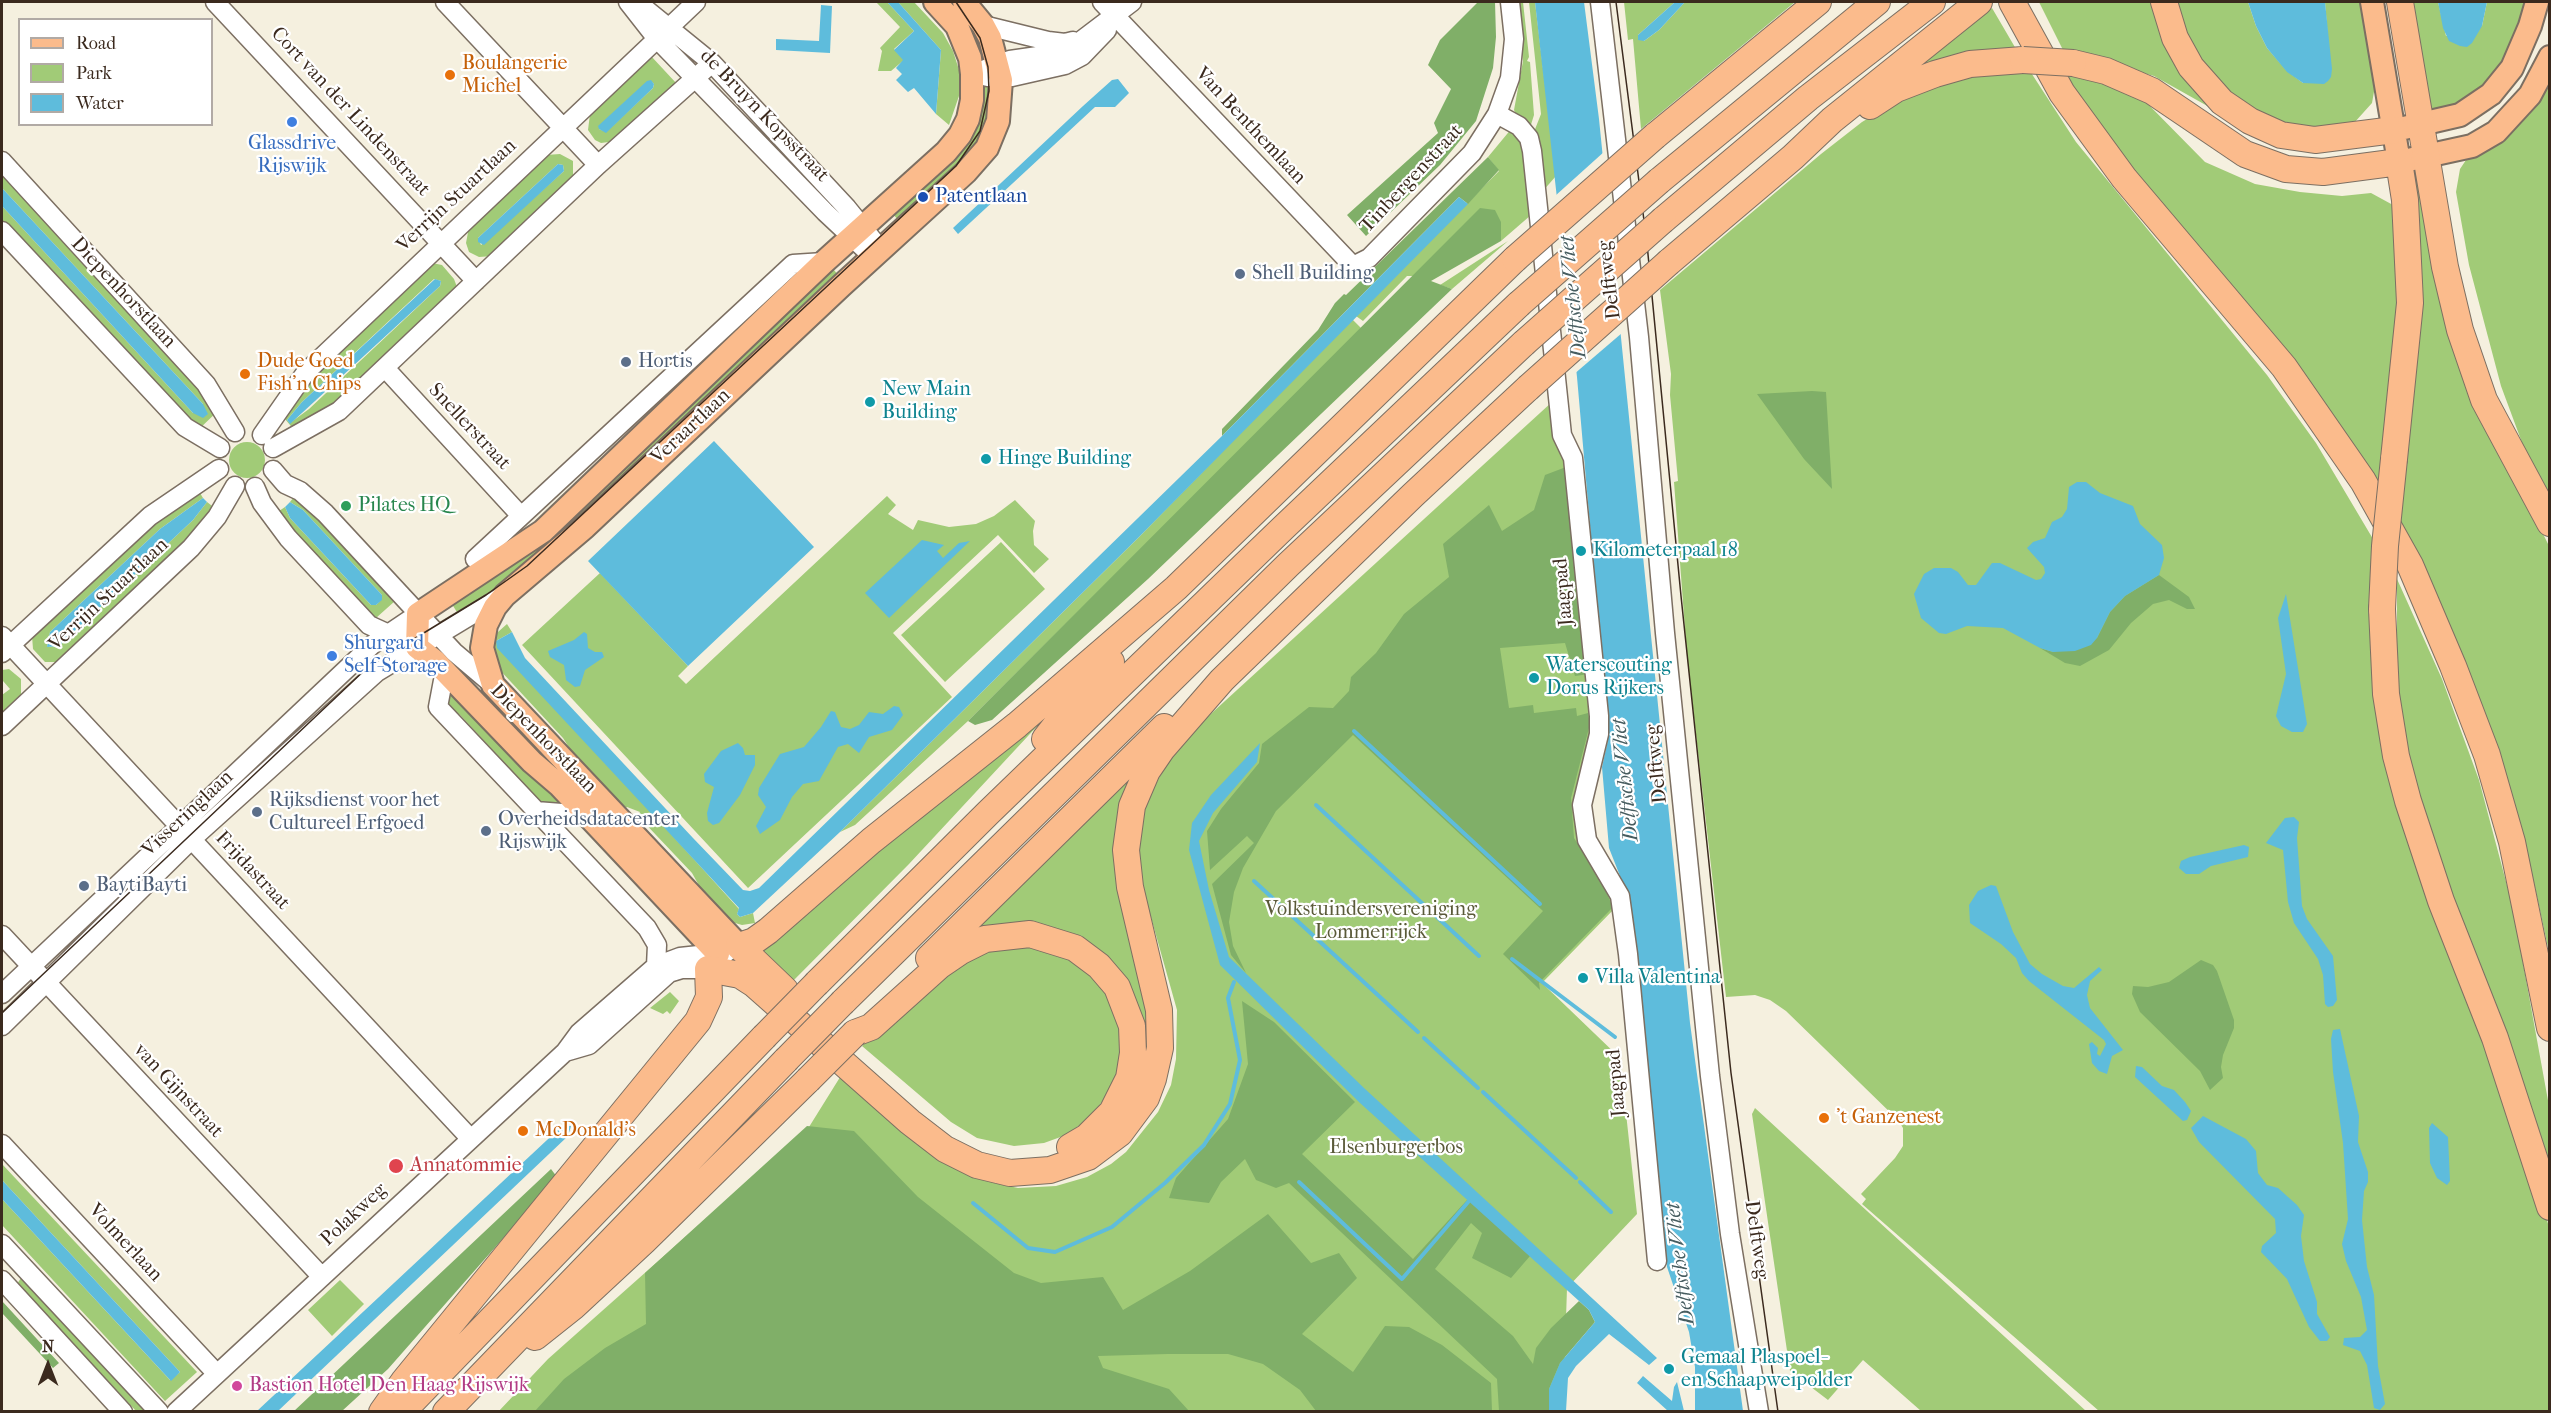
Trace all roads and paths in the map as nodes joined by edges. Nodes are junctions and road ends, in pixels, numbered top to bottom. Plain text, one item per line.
1 (215, 2) edge
2 (445, 2) edge
3 (628, 2) edge
4 (637, 2) edge
5 (696, 2) edge
6 (935, 2) edge
7 (964, 2) edge
8 (1102, 2) edge
9 (1132, 2) edge
10 (1510, 2) edge
11 (1600, 2) edge
12 (1818, 2) edge
13 (1877, 2) edge
14 (1932, 2) edge
15 (1979, 2) edge
16 (2012, 2) edge
17 (2164, 2) edge
18 (2372, 2) edge
19 (2400, 2) edge
20 (2537, 2) edge
21 (1116, 15) junction
22 (983, 25) junction
23 (663, 33) junction
24 (1081, 39) junction
25 (2550, 57) edge
26 (712, 63) junction
27 (1000, 70) junction
28 (972, 74) junction
29 (696, 78) junction
30 (1497, 114) junction
31 (2421, 124) junction
32 (563, 127) junction
33 (2394, 130) junction
34 (2426, 156) junction
35 (1793, 157) junction
36 (2, 161) edge
37 (2399, 162) junction
38 (598, 165) junction
39 (2, 231) edge
40 (857, 232) junction
41 (440, 241) junction
42 (877, 253) junction
43 (824, 262) junction
44 (1353, 266) joint
45 (476, 280) junction
46 (385, 368) junction
47 (235, 432) junction
48 (267, 441) junction
49 (220, 448) junction
50 (219, 469) junction
51 (273, 470) junction
52 (235, 486) junction
53 (255, 487) junction
54 (521, 516) junction
55 (2550, 523) edge
56 (517, 548) junction
57 (475, 559) dead end
58 (1176, 588) junction
59 (506, 595) junction
60 (418, 614) junction
61 (389, 634) junction
62 (438, 635) junction
63 (4, 644) edge
64 (417, 647) junction
65 (445, 670) junction
66 (1221, 680) junction
67 (46, 685) junction
68 (493, 685) junction
69 (2, 726) edge
70 (536, 811) junction
71 (988, 813) junction
72 (587, 815) junction
73 (179, 826) junction
74 (192, 839) junction
75 (2, 935) edge
76 (713, 951) junction
77 (656, 966) junction
78 (31, 967) junction
79 (46, 983) junction
80 (2, 994) edge
81 (2, 1026) edge
82 (864, 1028) junction
83 (2550, 1028) edge
84 (565, 1052) junction
85 (469, 1137) junction
86 (2, 1144) edge
87 (2550, 1207) edge
88 (5, 1255) edge
89 (1657, 1262) dead end
90 (322, 1277) junction
91 (2, 1281) edge
92 (217, 1374) junction
93 (468, 1388) junction
94 (123, 1412) edge
95 (159, 1412) edge
96 (176, 1412) edge
97 (382, 1412) edge
98 (402, 1412) edge
99 (446, 1412) edge
100 (1759, 1412) edge

1 - 41 street, Cort van der Lindenstraat
2 - 32 street
3 - 23 street, de Bruyn Kopsstraat
4 - 23 street, de Bruyn Kopsstraat
5 - 23 street, Verrijn Stuartlaan
6 - 28 main road, Veraartlaan
7 - 22 main road
8 - 21 street, Van Benthemlaan
9 - 21 street
10 - 30 street
11 - 100 street, Delftweg
12 - 58 highway, bridge
13 - 71 highway, bridge
14 - 93 highway, bridge
15 - 35 highway
16 - 83 highway
17 - 33 highway
18 - 33 main road
19 - 31 highway
20 - 31 main road
21 - 24 street
21 - 27 street
21 - 44 street, Van Benthemlaan
22 - 24 street
22 - 27 main road
23 - 26 street, de Bruyn Kopsstraat
23 - 29 street, de Bruyn Kopsstraat
23 - 32 street, Verrijn Stuartlaan
24 - 27 street
25 - 34 main road
26 - 29 street
26 - 40 street, de Bruyn Kopsstraat
27 - 28 street
27 - 42 main road, Veraartlaan
28 - 40 main road, Veraartlaan
29 - 38 street
29 - 40 street, de Bruyn Kopsstraat
30 - 44 street, Tinbergenstraat
30 - 89 street, Jaagpad
31 - 33 main road
31 - 34 highway
32 - 38 street
32 - 41 street, Verrijn Stuartlaan
33 - 37 main road
34 - 37 main road
34 - 55 highway
35 - 37 highway, bridge
35 - 66 highway, bridge
36 - 47 street, Diepenhorstlaan
37 - 87 highway, bridge
38 - 45 street
39 - 49 street
40 - 42 street, de Bruyn Kopsstraat
40 - 43 main road, Veraartlaan
41 - 45 street, Cort van der Lindenstraat
41 - 48 street, Verrijn Stuartlaan
42 - 59 main road, Veraartlaan
43 - 54 street
43 - 56 main road, Veraartlaan
45 - 46 street
46 - 48 street
46 - 54 street, Snellerstraat
47 - 48 street
47 - 49 street
48 - 51 street
49 - 50 street
50 - 52 street
50 - 63 street, Verrijn Stuartlaan
51 - 53 street
51 - 60 street, Diepenhorstlaan
52 - 53 street
52 - 67 street, Verrijn Stuartlaan
53 - 61 street, Diepenhorstlaan
54 - 56 street
54 - 57 street
56 - 60 main road, Veraartlaan
58 - 71 highway
58 - 76 highway
59 - 62 street, Veraartlaan
59 - 68 main road, Veraartlaan
60 - 61 street, Veraartlaan
60 - 62 street, Diepenhorstlaan
60 - 64 main road
61 - 64 street, Diepenhorstlaan
61 - 73 street, Visseringlaan
62 - 64 street, Veraartlaan
62 - 68 street, Diepenhorstlaan
63 - 67 street, Frijdastraat
64 - 65 main road, Diepenhorstlaan
64 - 74 street, Visseringlaan
65 - 70 street
65 - 72 main road, Diepenhorstlaan
66 - 76 highway
66 - 82 highway
67 - 69 street, Verrijn Stuartlaan
67 - 73 street, Frijdastraat
68 - 76 main road, Diepenhorstlaan
70 - 72 street, Diepenhorstlaan
70 - 77 street
71 - 98 highway, bridge
72 - 76 main road, Diepenhorstlaan
73 - 74 street, Frijdastraat
73 - 78 street, Visseringlaan
74 - 79 street, Visseringlaan
74 - 85 street, Frijdastraat
75 - 78 street, van Gijnstraat
76 - 77 street, Polakweg
76 - 82 highway
76 - 84 street, Polakweg
76 - 97 highway
77 - 84 street, Polakweg
78 - 79 street, van Gijnstraat
78 - 80 street, Visseringlaan
79 - 81 street, Visseringlaan
79 - 90 street, van Gijnstraat
82 - 93 highway, bridge
84 - 85 street, Polakweg
85 - 90 street, Polakweg
86 - 92 street, Volmerlaan
88 - 95 street
90 - 92 street, Polakweg
91 - 94 street
92 - 96 street, Polakweg
93 - 99 highway

